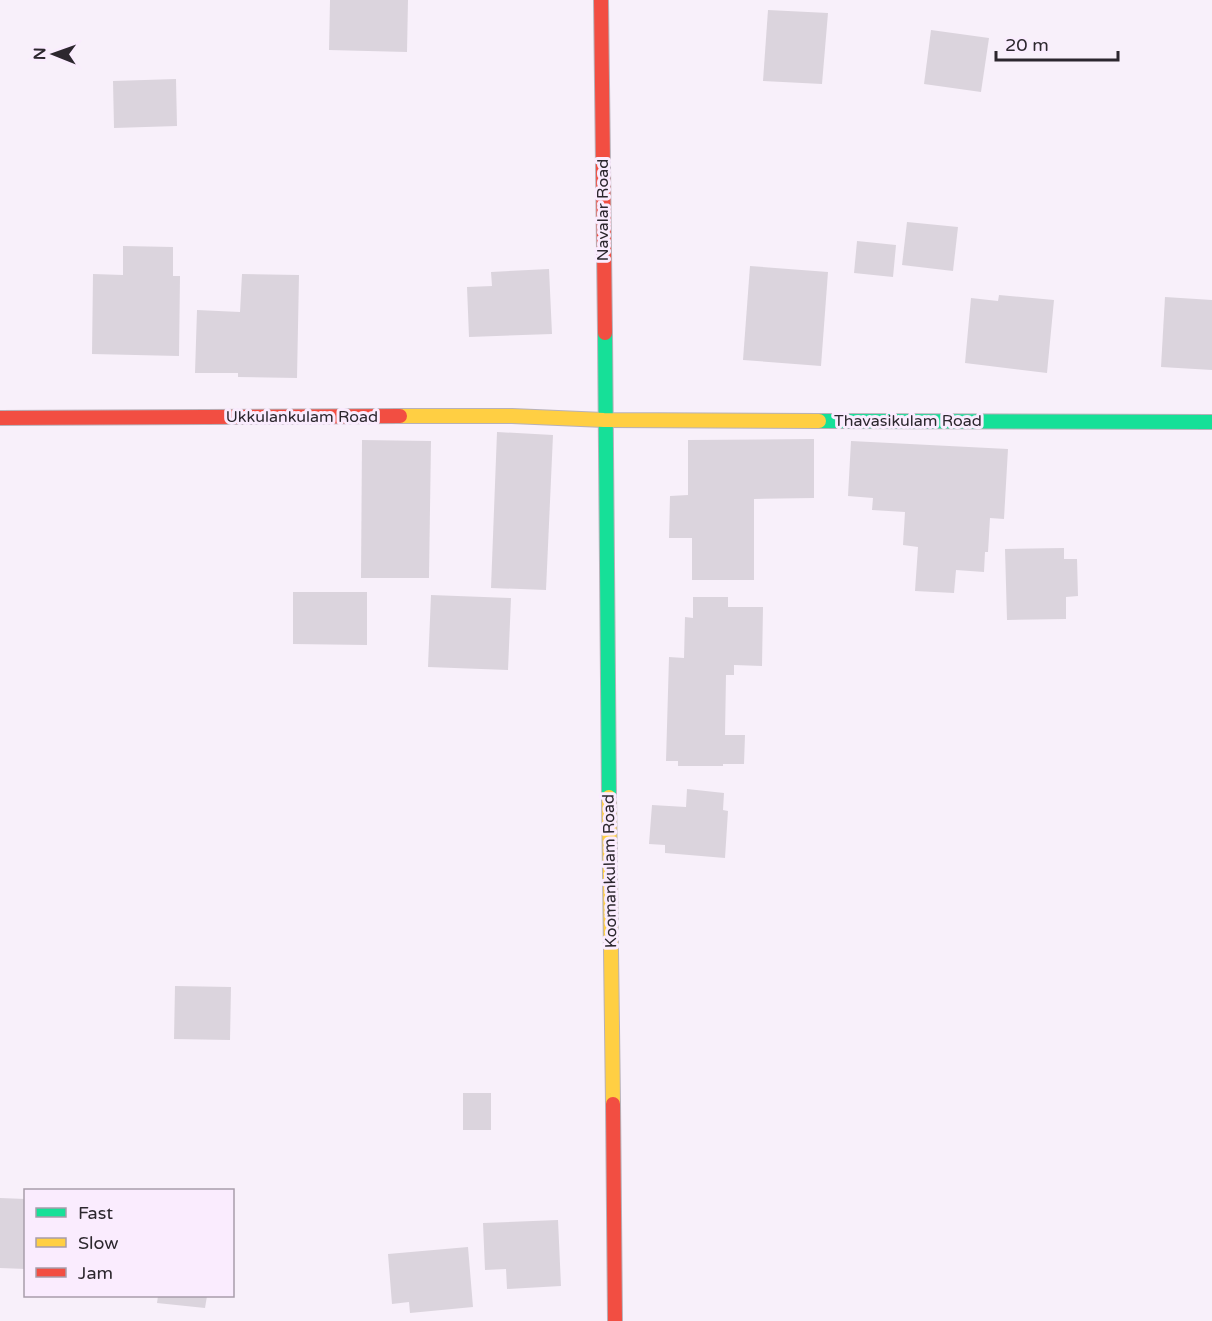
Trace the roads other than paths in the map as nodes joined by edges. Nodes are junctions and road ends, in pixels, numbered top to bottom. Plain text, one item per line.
1 (601, 0) edge
2 (0, 418) edge
3 (604, 420) junction
4 (1212, 422) edge
5 (615, 1321) edge

1 - 3 street, Navalar Road
2 - 3 street, Ukkulankulam Road
3 - 4 street, Thavasikulam Road
3 - 5 street, Koomankulam Road

